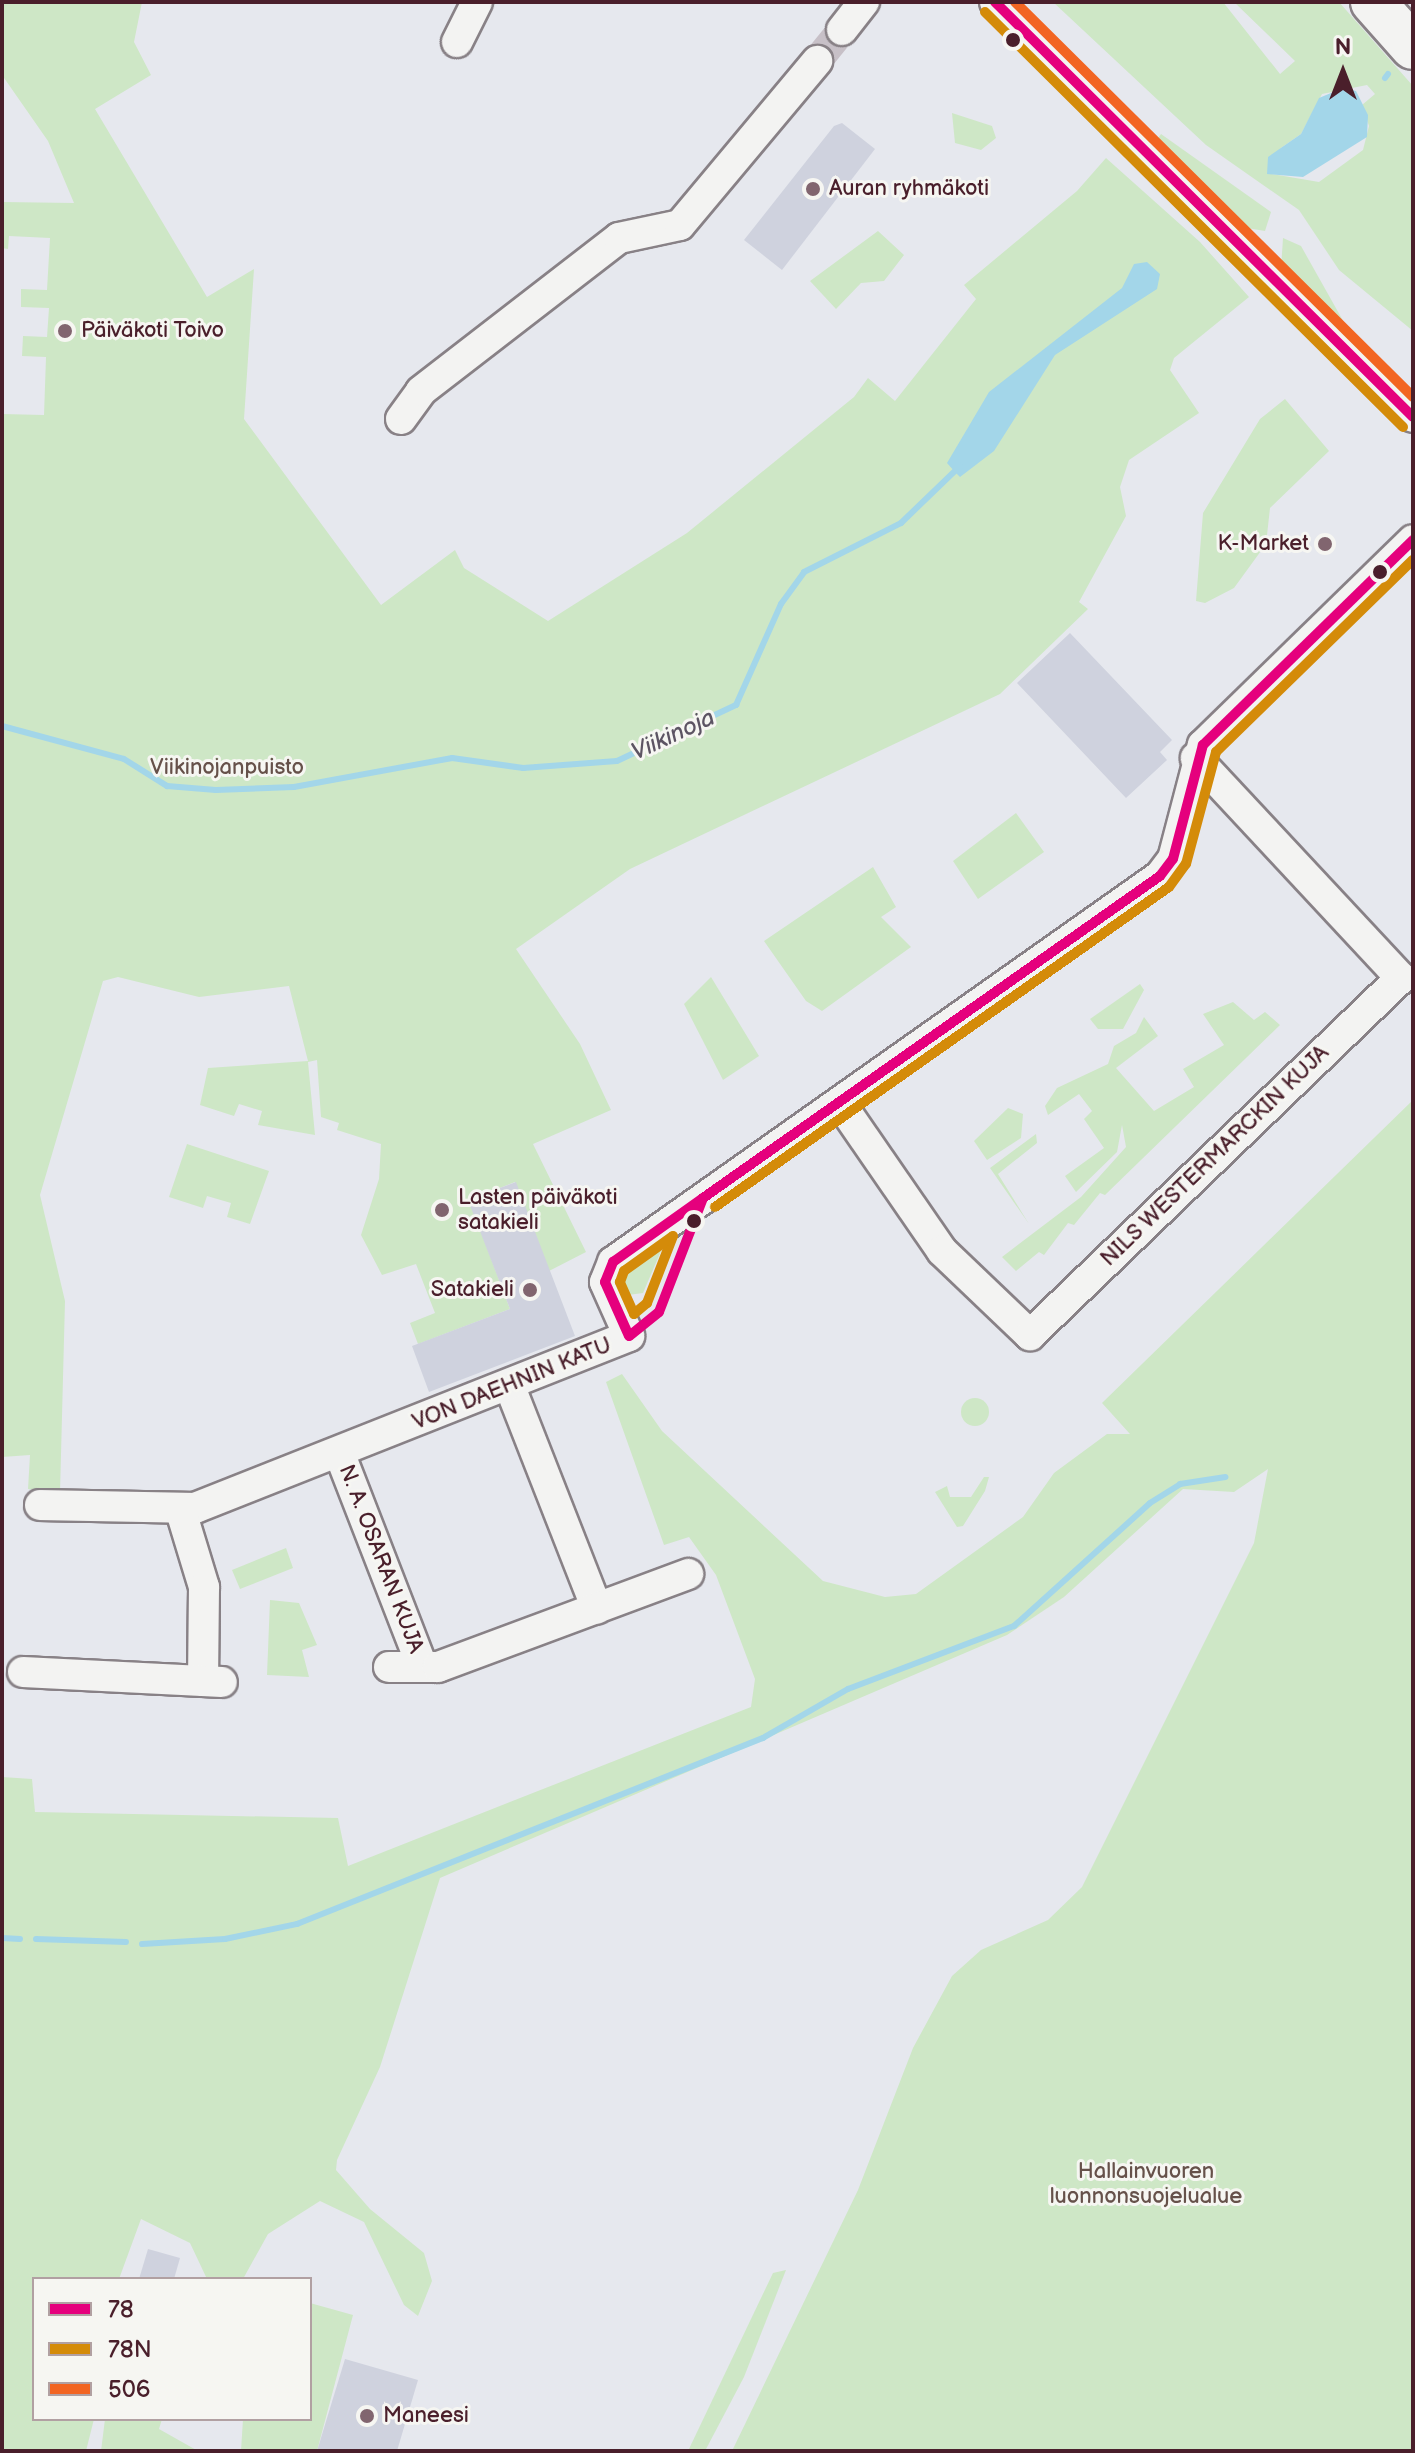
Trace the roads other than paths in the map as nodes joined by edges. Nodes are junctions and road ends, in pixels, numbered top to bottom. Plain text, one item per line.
1 (477, 2) edge
2 (864, 2) edge
3 (995, 2) edge
4 (1373, 2) edge
5 (842, 30) tunnel mouth
6 (457, 42) dead end
7 (1413, 47) edge
8 (817, 61) tunnel mouth
9 (1413, 417) edge
10 (401, 419) dead end
11 (1413, 540) edge
12 (1196, 758) junction
13 (840, 1103) junction
14 (510, 1387) junction
15 (339, 1452) junction
16 (40, 1505) dead end
17 (180, 1508) junction
18 (688, 1574) dead end
19 (597, 1609) junction
20 (422, 1666) junction
21 (389, 1667) dead end
22 (23, 1672) dead end

1 - 6 street
2 - 5 street
3 - 9 street
4 - 7 highway
8 - 10 street
11 - 12 street, VON DAEHNIN KATU
12 - 13 street, VON DAEHNIN KATU
12 - 13 street, NILS WESTERMARCKIN KUJA
13 - 14 street, VON DAEHNIN KATU
14 - 15 street, VON DAEHNIN KATU
14 - 19 street
15 - 17 street, VON DAEHNIN KATU
15 - 20 street, N. A. OSARAN KUJA
16 - 17 street, VON DAEHNIN KATU
17 - 22 street
18 - 19 street
19 - 20 street
20 - 21 street

